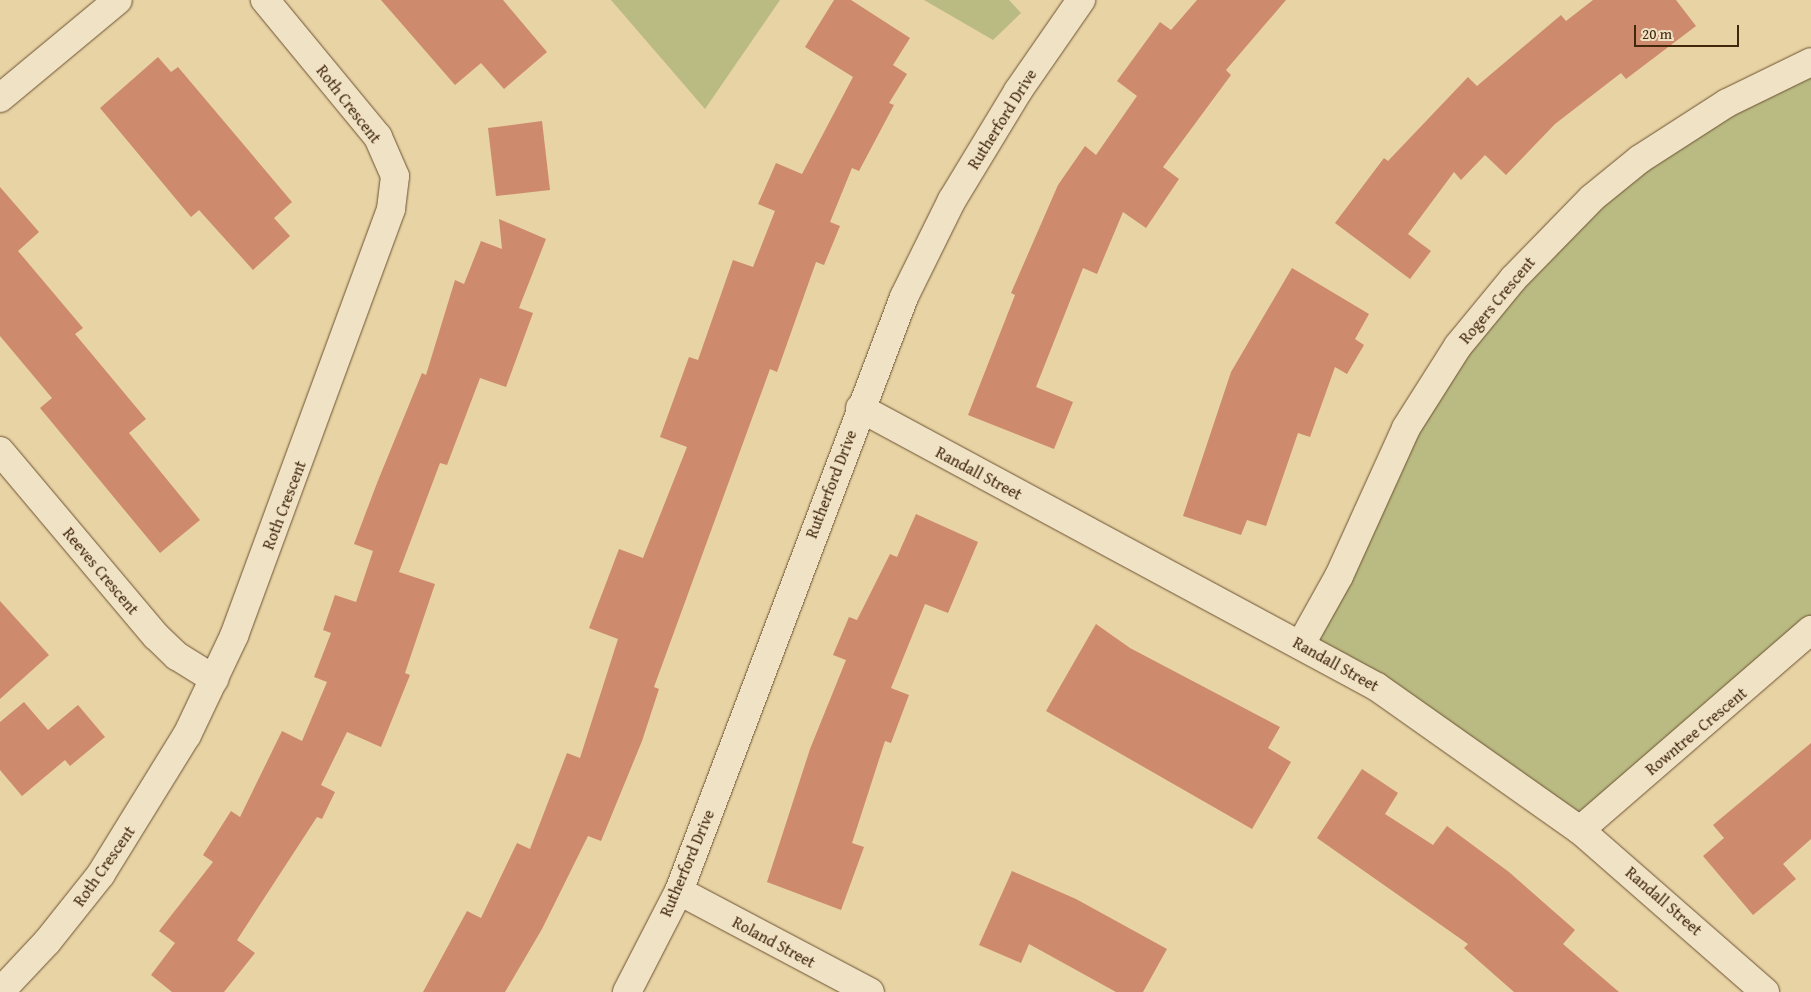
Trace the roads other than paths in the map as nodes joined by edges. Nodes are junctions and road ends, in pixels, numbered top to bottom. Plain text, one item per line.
1 (118, 0) edge
2 (265, 0) edge
3 (1081, 0) edge
4 (1811, 62) edge
5 (0, 98) edge
6 (860, 408) junction
7 (0, 451) edge
8 (1811, 630) edge
9 (1301, 644) junction
10 (214, 679) junction
11 (1580, 830) junction
12 (679, 891) junction
13 (0, 992) edge
14 (628, 992) edge
15 (870, 992) edge
16 (1765, 992) edge

1 - 5 street
2 - 10 street, Roth Crescent
3 - 6 street, Rutherford Drive
4 - 9 street, Rogers Crescent
6 - 9 street, Randall Street
6 - 12 street, Rutherford Drive
7 - 10 street, Reeves Crescent
8 - 11 street, Rowntree Crescent
9 - 11 street, Randall Street
10 - 13 street, Roth Crescent
11 - 16 street, Randall Street
12 - 14 street, Rutherford Drive
12 - 15 street, Roland Street

